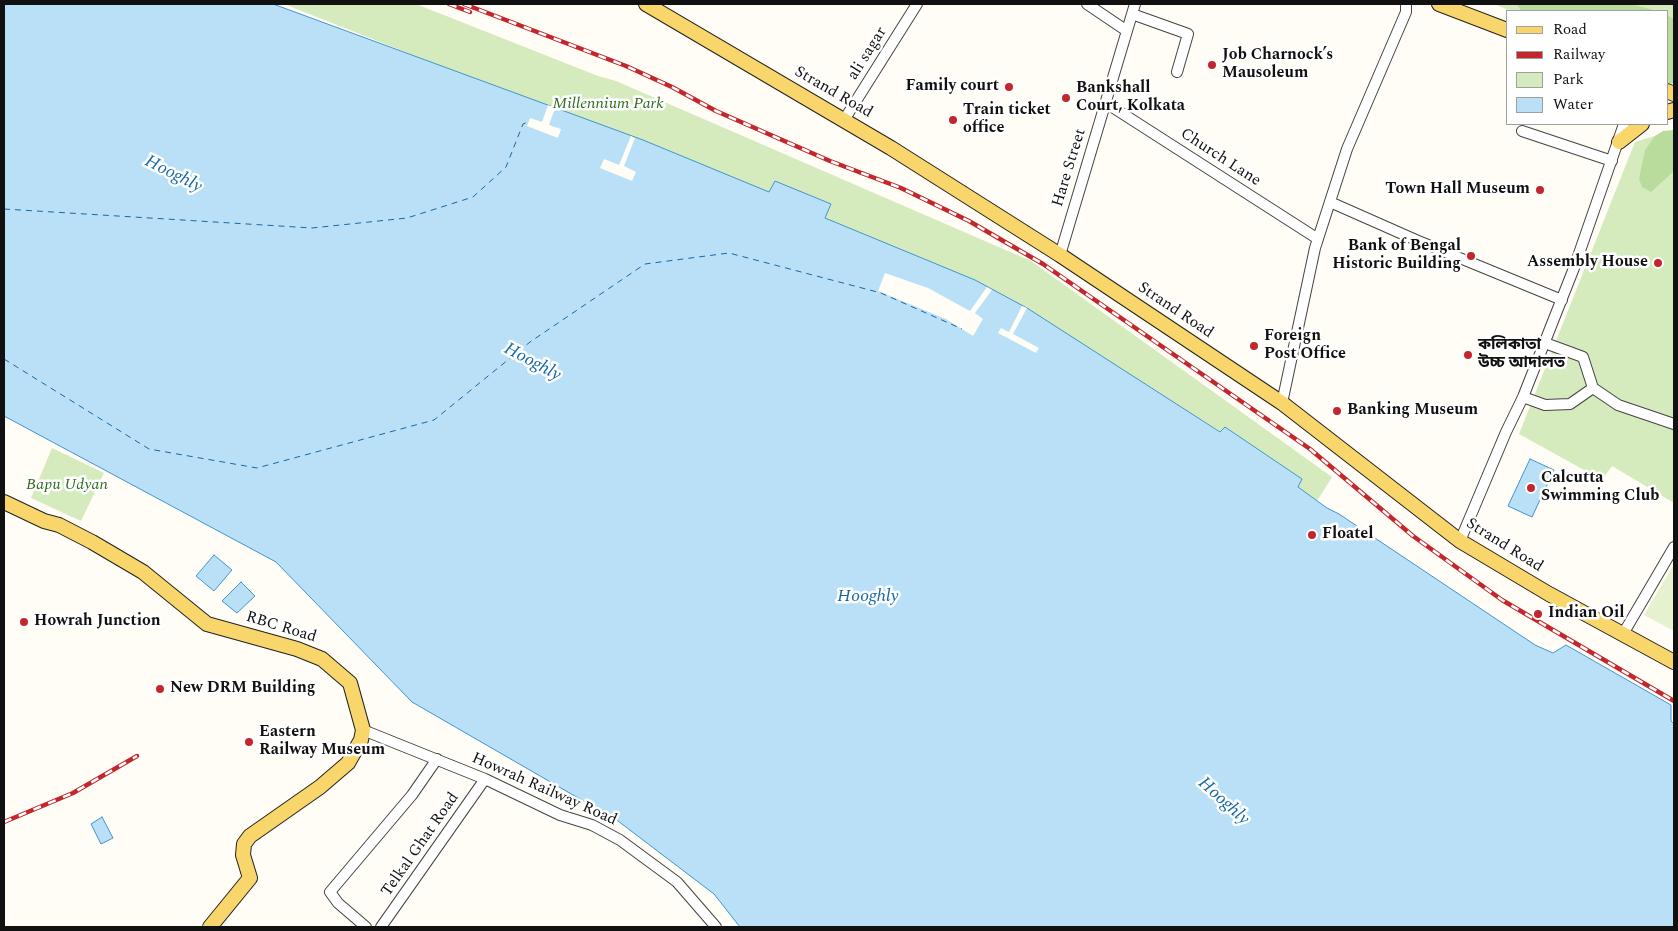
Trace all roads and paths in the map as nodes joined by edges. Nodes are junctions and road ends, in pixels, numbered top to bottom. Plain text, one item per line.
1 (646, 4) edge
2 (918, 4) edge
3 (1087, 4) edge
4 (1439, 4) edge
5 (1408, 6) edge
6 (1133, 9) edge
7 (1128, 30) junction
8 (1506, 30) edge
9 (1177, 72) dead end
10 (1106, 103) junction
11 (844, 120) junction
12 (1624, 125) edge
13 (1641, 125) edge
14 (1522, 131) dead end
15 (1619, 142) junction
16 (1612, 161) junction
17 (1330, 202) junction
18 (1318, 238) junction
19 (1060, 255) junction
20 (1562, 300) junction
21 (1544, 343) junction
22 (1593, 388) junction
23 (1524, 397) junction
24 (1282, 404) junction
25 (1674, 424) edge
26 (4, 493) edge
27 (4, 502) edge
28 (59, 524) junction
29 (1460, 541) junction
30 (1674, 547) edge
31 (1623, 634) junction
32 (1674, 662) edge
33 (363, 730) junction
34 (437, 759) junction
35 (485, 780) junction
36 (210, 927) edge
37 (366, 927) edge
38 (381, 927) edge
39 (716, 927) edge

1 - 11 main road, Strand Road
2 - 11 street, ali sagar
3 - 7 street
4 - 8 main road
5 - 17 street
6 - 7 street, Hare Street
6 - 9 street
7 - 10 street, Hare Street
10 - 18 street, Church Lane
10 - 19 street, Hare Street
11 - 19 main road, Strand Road
12 - 15 street
13 - 15 main road
14 - 16 street
15 - 16 street
16 - 20 street
17 - 18 street
17 - 20 street
18 - 24 street
19 - 24 main road, Strand Road
20 - 21 street
21 - 22 street
21 - 23 street
22 - 23 street
22 - 25 street
23 - 29 street
24 - 29 main road, Strand Road
26 - 28 main road, RBC Road
27 - 28 main road, RBC Road
28 - 33 main road, RBC Road
29 - 31 main road, Strand Road
30 - 31 street
31 - 32 main road, Strand Road
33 - 34 street, Howrah Railway Road
33 - 36 main road
34 - 35 street, Howrah Railway Road
34 - 37 street
35 - 38 street, Telkal Ghat Road
35 - 39 street, Howrah Railway Road

